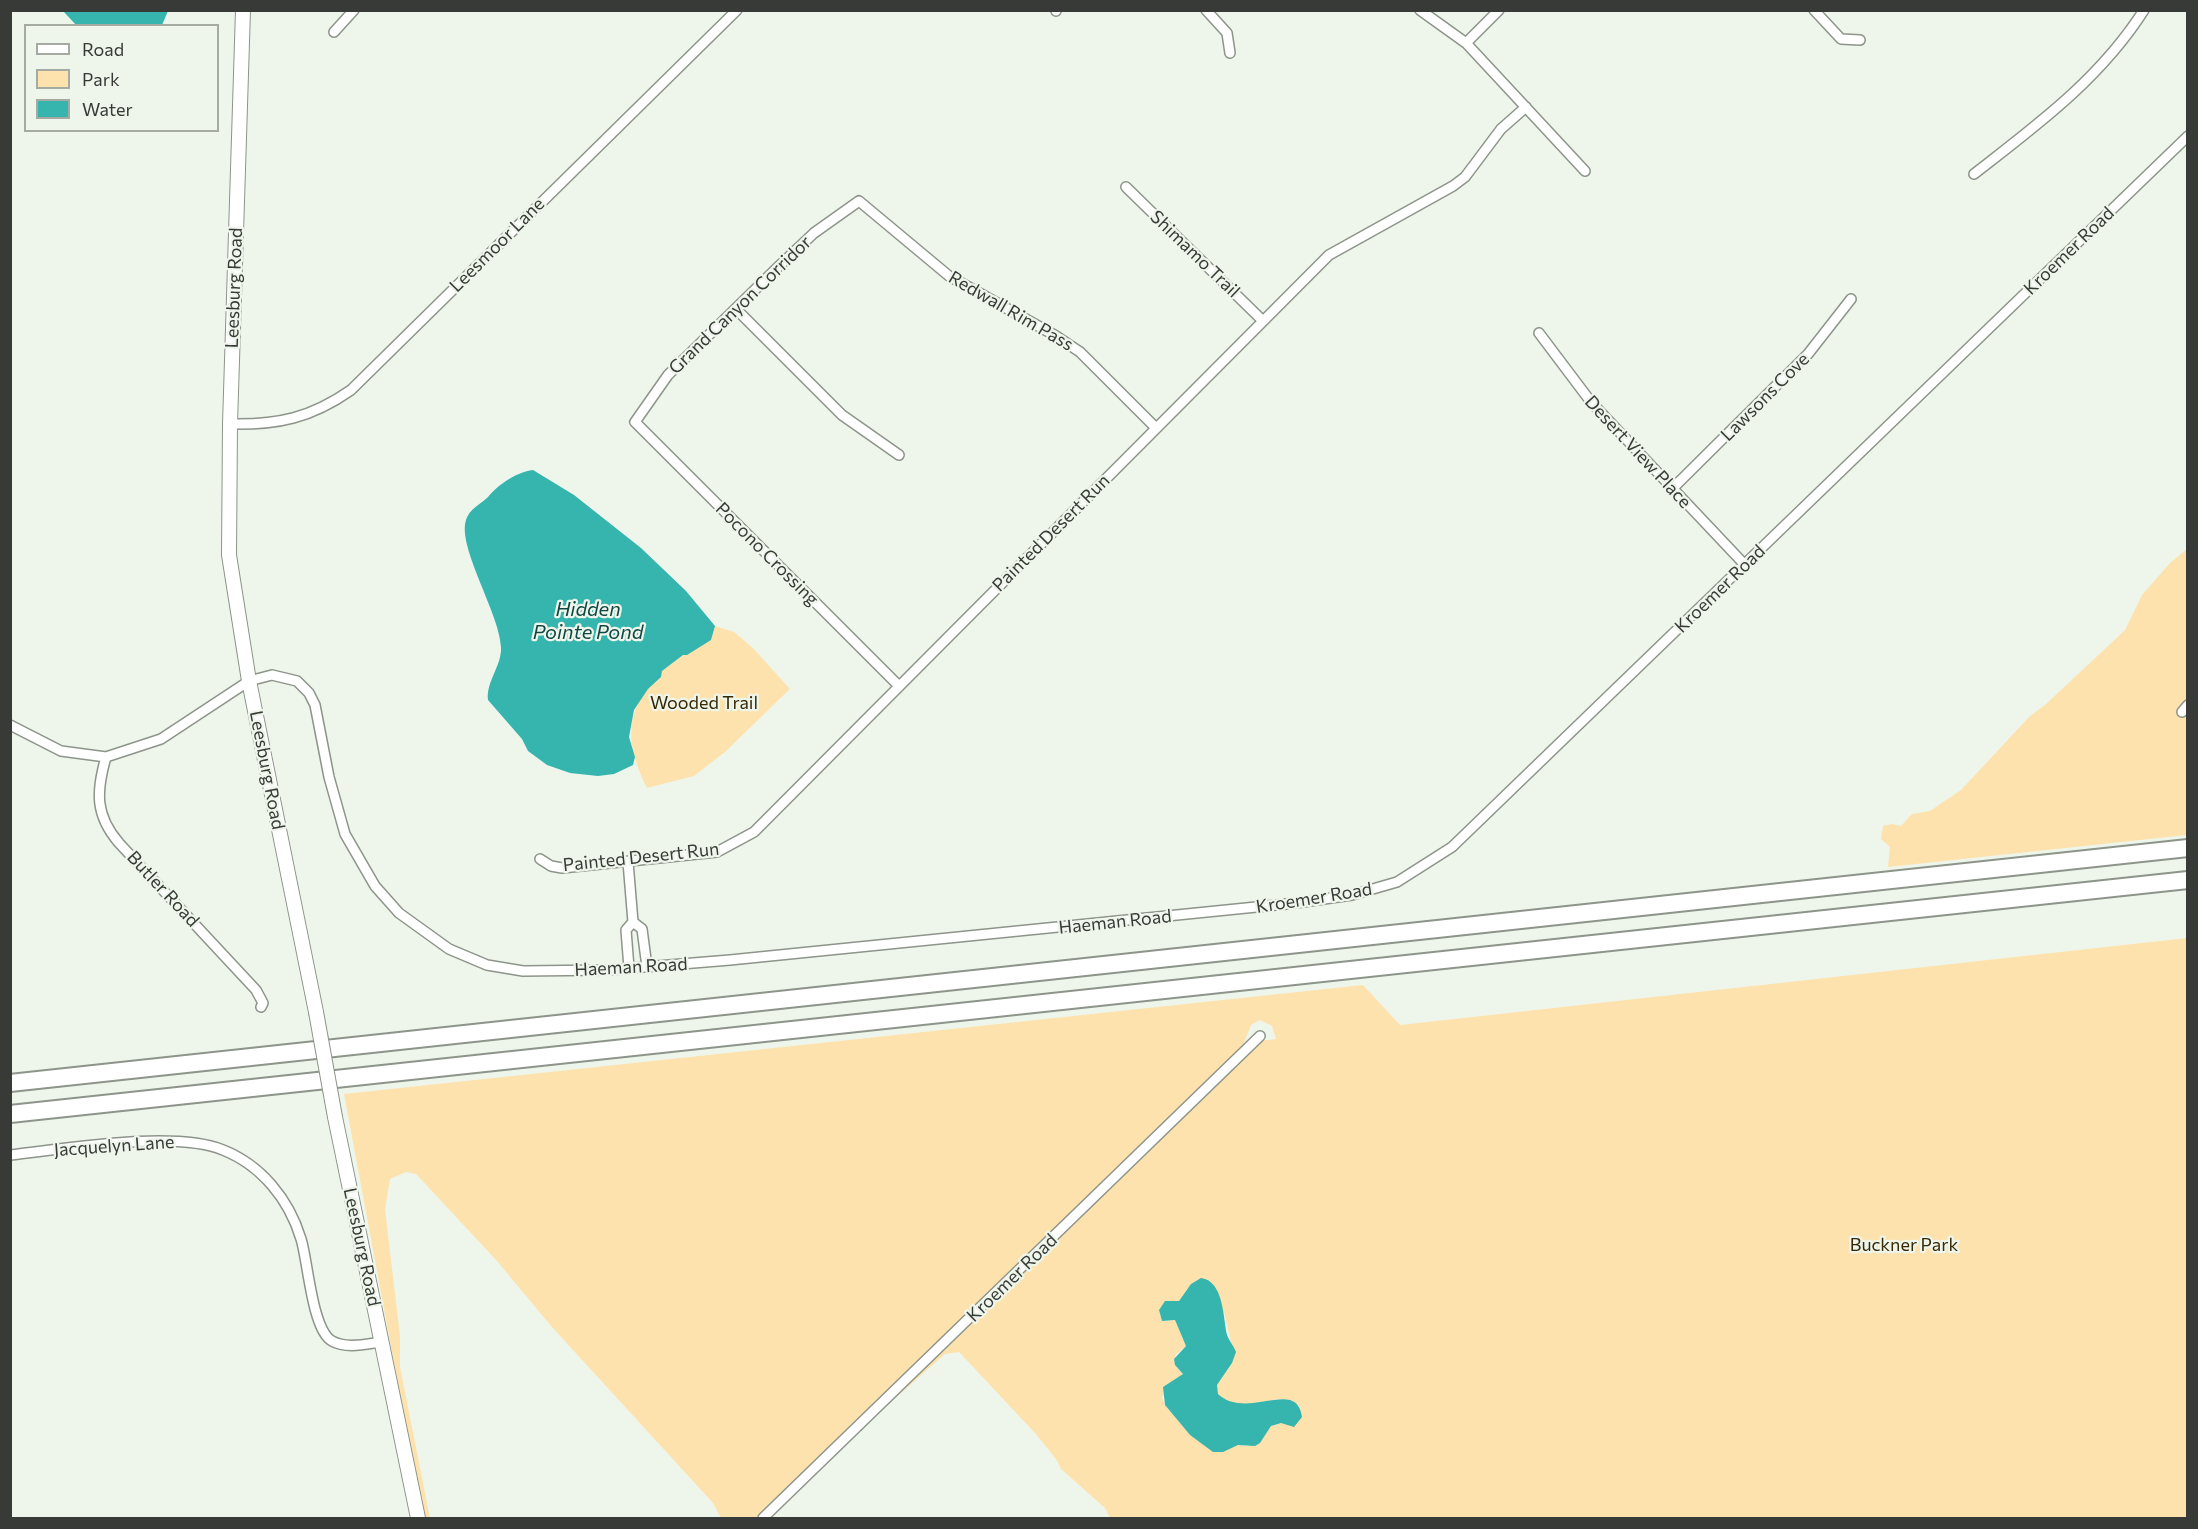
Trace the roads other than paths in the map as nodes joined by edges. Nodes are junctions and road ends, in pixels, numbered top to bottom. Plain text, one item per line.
1 (243, 10) edge
2 (354, 10) edge
3 (736, 10) edge
4 (1206, 10) edge
5 (1420, 10) edge
6 (1498, 10) edge
7 (1814, 10) edge
8 (2144, 10) edge
9 (334, 32) dead end
10 (1860, 40) dead end
11 (1466, 43) junction
12 (1230, 53) dead end
13 (1526, 107) junction
14 (2187, 136) edge
15 (1585, 171) dead end
16 (1974, 174) dead end
17 (1126, 187) dead end
18 (859, 201) joint
19 (1851, 299) dead end
20 (736, 309) junction
21 (1263, 321) junction
22 (1539, 333) dead end
23 (635, 422) joint
24 (230, 424) junction
25 (1156, 428) junction
26 (899, 455) dead end
27 (1672, 489) junction
28 (1745, 565) junction
29 (249, 681) junction
30 (899, 686) junction
31 (10, 725) edge
32 (106, 757) junction
33 (2187, 848) edge
34 (540, 859) dead end
35 (628, 862) junction
36 (2187, 880) edge
37 (1186, 915) joint
38 (633, 922) junction
39 (647, 967) junction
40 (629, 968) junction
41 (261, 1007) dead end
42 (1260, 1036) dead end
43 (10, 1083) edge
44 (10, 1114) edge
45 (10, 1155) edge
46 (381, 1342) junction
47 (418, 1518) edge
48 (763, 1518) edge

1 - 24 main road, Leesburg Road
2 - 9 street
3 - 24 street, Leesmoor Lane
4 - 12 street
5 - 11 street
6 - 11 street
7 - 10 street
8 - 16 street
11 - 13 street
13 - 15 street
13 - 21 street, Painted Desert Run
14 - 28 street, Kroemer Road
17 - 21 street, Shimamo Trail
18 - 20 street, Grand Canyon Corridor
18 - 25 street, Redwall Rim Pass
19 - 27 street, Lawsons Cove
20 - 23 street, Grand Canyon Corridor
20 - 26 street
21 - 25 street, Painted Desert Run
22 - 27 street, Desert View Place
23 - 30 street, Pocono Crossing
24 - 29 main road, Leesburg Road
25 - 30 street, Painted Desert Run
27 - 28 street, Desert View Place
28 - 37 street, Kroemer Road
29 - 32 street
29 - 40 street, Haeman Road
29 - 46 main road, Leesburg Road, bridge
30 - 35 street, Painted Desert Run
31 - 32 street
32 - 41 street, Butler Road
33 - 43 highway
34 - 35 street, Painted Desert Run
35 - 38 street
36 - 44 highway
37 - 39 street, Haeman Road
38 - 39 street
38 - 40 street
39 - 40 street, Haeman Road
42 - 48 street, Kroemer Road
45 - 46 street, Jacquelyn Lane
46 - 47 main road, Leesburg Road

